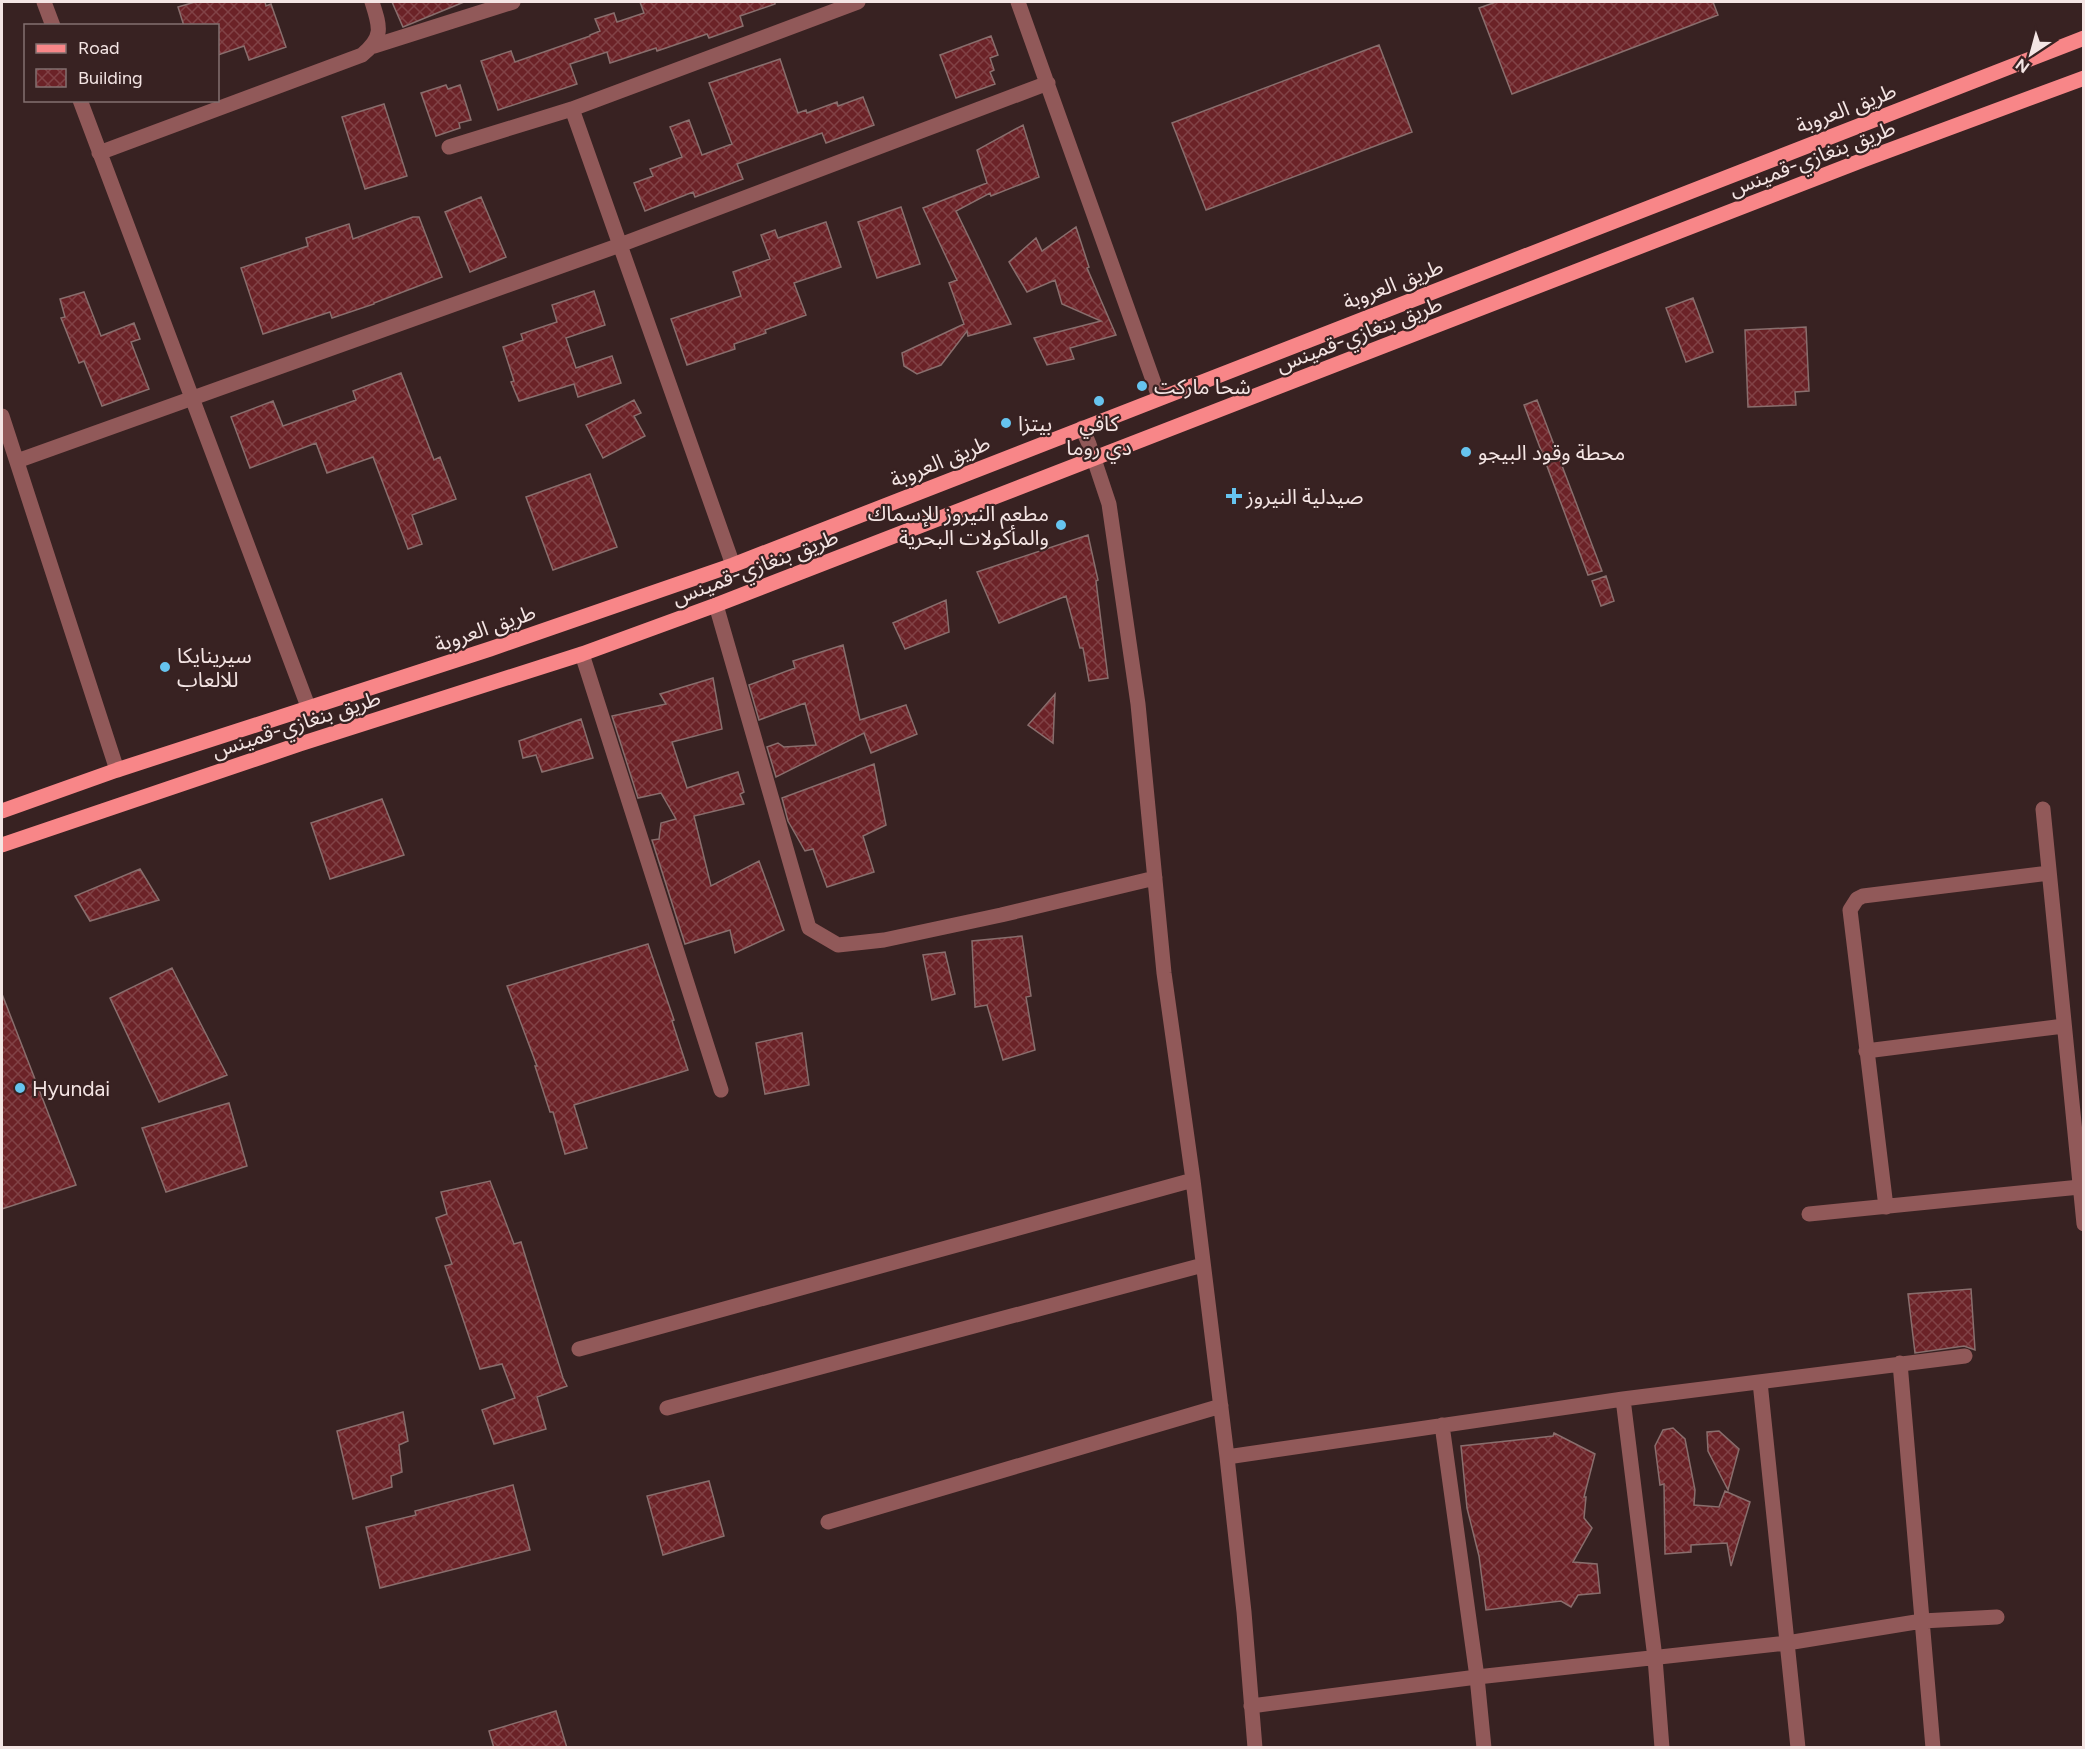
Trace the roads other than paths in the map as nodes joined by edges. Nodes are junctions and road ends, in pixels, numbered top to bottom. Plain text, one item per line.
1 (44, 2) edge
2 (372, 2) edge
3 (513, 2) edge
4 (858, 2) edge
5 (1018, 2) edge
6 (52, 24) edge
7 (2084, 38) edge
8 (374, 46) junction
9 (2084, 78) edge
10 (1048, 82) junction
11 (81, 102) edge
12 (572, 110) junction
13 (449, 147) dead end
14 (99, 153) junction
15 (620, 244) junction
16 (1159, 397) junction
17 (193, 398) junction
18 (2, 416) edge
19 (1082, 428) junction
20 (1094, 458) junction
21 (17, 461) junction
22 (733, 565) junction
23 (716, 605) junction
24 (582, 654) junction
25 (309, 709) junction
26 (117, 770) junction
27 (2043, 809) dead end
28 (2, 811) edge
29 (2, 845) edge
30 (2049, 873) junction
31 (1155, 878) junction
32 (2064, 1026) junction
33 (1866, 1051) junction
34 (721, 1090) dead end
35 (1193, 1180) junction
36 (2080, 1187) junction
37 (1886, 1207) junction
38 (1809, 1214) dead end
39 (2084, 1224) edge
40 (1203, 1265) junction
41 (579, 1348) dead end
42 (1965, 1356) dead end
43 (1900, 1363) junction
44 (1760, 1382) junction
45 (1623, 1399) junction
46 (1221, 1406) junction
47 (668, 1408) dead end
48 (1442, 1425) junction
49 (1227, 1457) junction
50 (828, 1522) dead end
51 (1997, 1617) dead end
52 (1922, 1621) junction
53 (1787, 1643) junction
54 (1655, 1658) junction
55 (1477, 1677) junction
56 (1251, 1706) junction
57 (1255, 1748) edge
58 (1484, 1748) edge
59 (1662, 1748) edge
60 (1798, 1748) edge
61 (1933, 1748) edge

1 - 6 street
2 - 8 street
3 - 8 street
4 - 12 street
5 - 10 street
7 - 16 main road, طريق العروبة
8 - 14 street
9 - 20 main road, طريق بنغازي-قمينس
10 - 15 street
10 - 16 street
11 - 14 street
12 - 13 street
12 - 15 street
14 - 17 street
15 - 17 street
15 - 22 street
16 - 19 main road, طريق العروبة
17 - 21 street
17 - 25 street
18 - 21 street
19 - 20 street
19 - 22 main road, طريق العروبة
20 - 23 main road, طريق بنغازي-قمينس
20 - 31 street
21 - 26 street
22 - 25 main road, طريق العروبة
23 - 24 main road, طريق بنغازي-قمينس
23 - 31 street
24 - 29 main road, طريق بنغازي-قمينس
24 - 34 street
25 - 26 main road, طريق العروبة
26 - 28 main road, طريق العروبة
27 - 30 street
30 - 32 street
30 - 33 street
31 - 35 street
32 - 33 street
32 - 36 street
33 - 37 street
35 - 40 street
35 - 41 street
36 - 37 street
36 - 39 street
37 - 38 street
40 - 46 street
40 - 47 street
42 - 43 street
43 - 44 street
43 - 52 street
44 - 45 street
44 - 53 street
45 - 48 street
45 - 54 street
46 - 49 street
46 - 50 street
48 - 49 street
48 - 55 street
49 - 56 street
51 - 52 street
52 - 53 street
52 - 61 street
53 - 54 street
53 - 60 street
54 - 55 street
54 - 59 street
55 - 56 street
55 - 58 street
56 - 57 street

